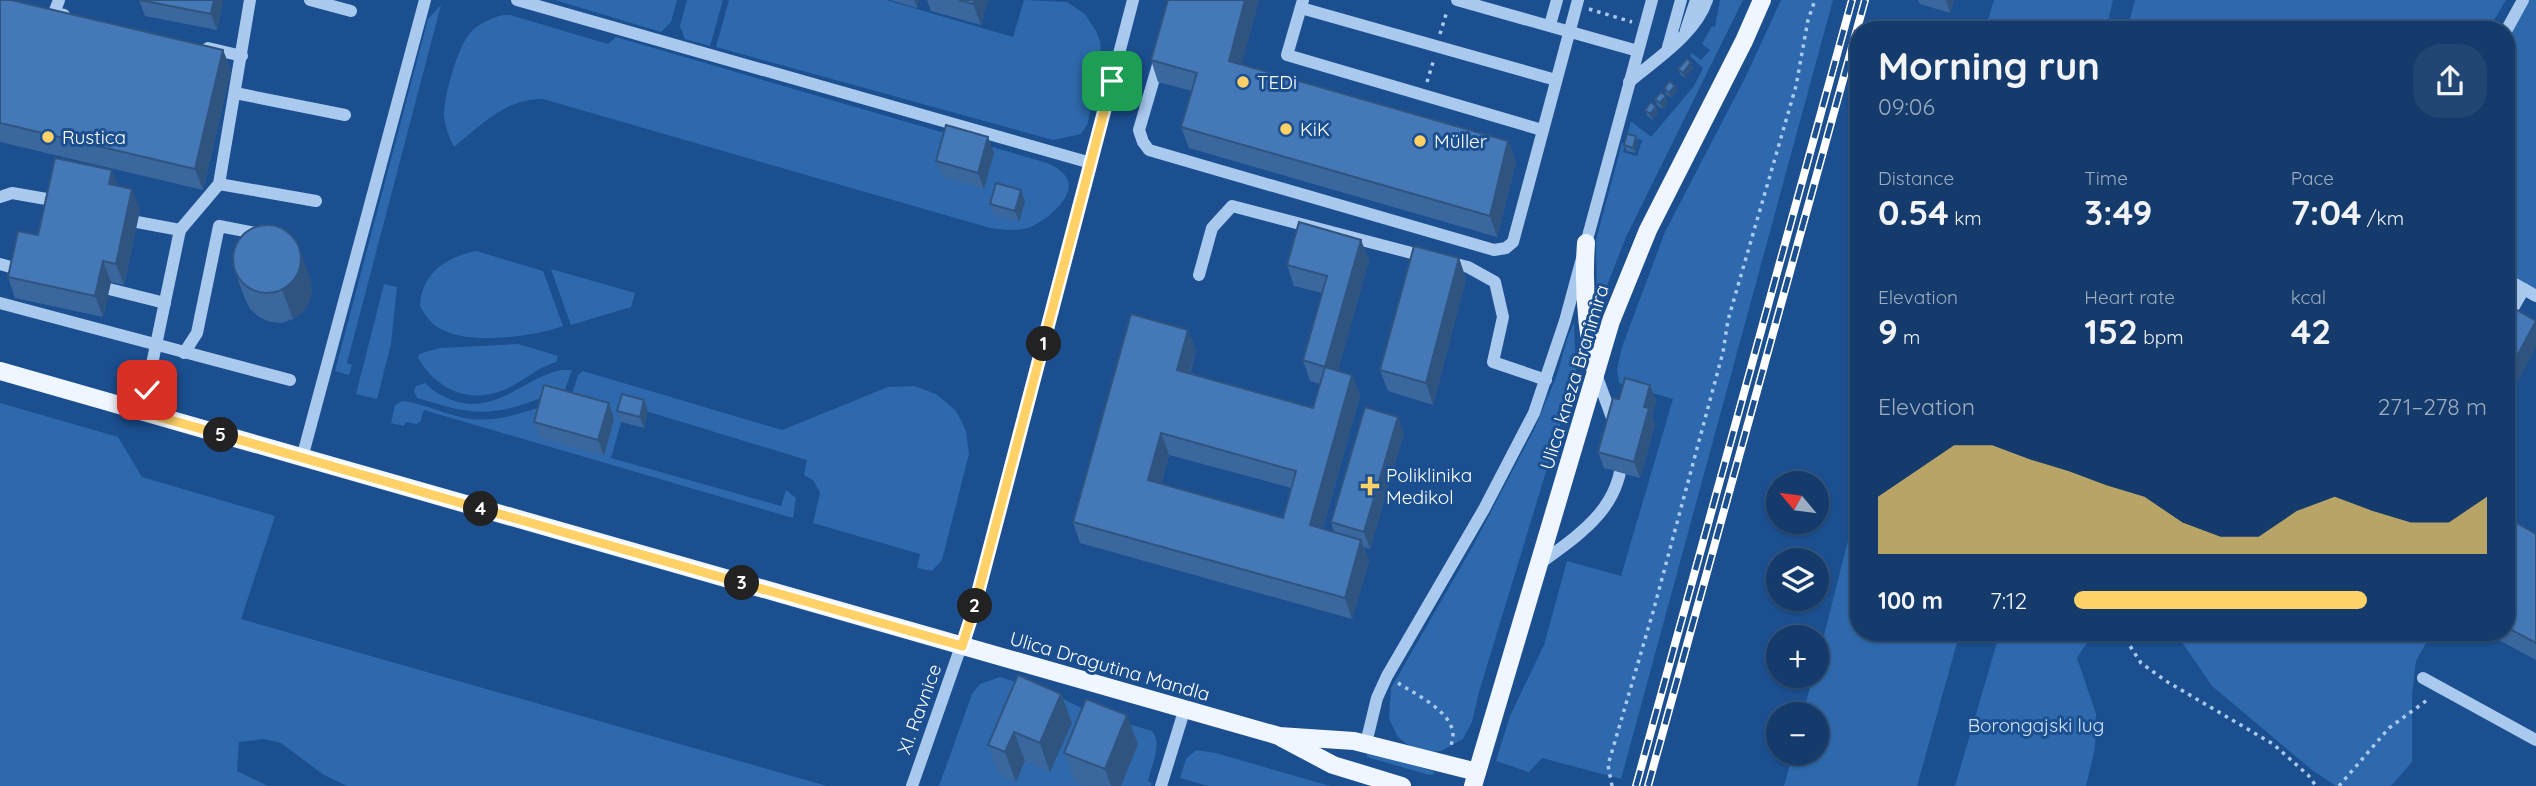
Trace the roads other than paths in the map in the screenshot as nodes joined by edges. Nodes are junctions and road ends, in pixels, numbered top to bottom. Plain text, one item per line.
1 (58, 0) edge
2 (250, 0) edge
3 (310, 0) edge
4 (425, 0) edge
5 (517, 0) edge
6 (1133, 0) edge
7 (1557, 0) edge
8 (1652, 0) edge
9 (1682, 0) edge
10 (1696, 0) edge
11 (1707, 0) edge
12 (1762, 0) edge
13 (2524, 0) edge
14 (1465, 1) edge
15 (1302, 4) edge
16 (1582, 4) edge
17 (351, 12) dead end
18 (81, 19) edge
19 (2512, 21) edge
20 (1550, 25) junction
21 (1569, 30) junction
22 (1685, 33) junction
23 (1165, 39) edge
24 (188, 43) edge
25 (1667, 49) junction
26 (1638, 51) junction
27 (242, 56) junction
28 (1556, 80) junction
29 (1629, 82) junction
30 (236, 93) junction
31 (345, 115) dead end
32 (1542, 130) junction
33 (1091, 163) junction
34 (219, 184) junction
35 (0, 197) edge
36 (58, 201) edge
37 (316, 201) dead end
38 (137, 222) dead end
39 (180, 230) junction
40 (268, 236) edge
41 (1586, 243) junction
42 (0, 264) edge
43 (22, 270) edge
44 (1199, 275) dead end
45 (109, 289) dead end
46 (2530, 293) edge
47 (0, 303) edge
48 (165, 303) junction
49 (2515, 310) edge
50 (157, 346) junction
51 (184, 353) junction
52 (0, 371) edge
53 (1596, 372) junction
54 (290, 380) dead end
55 (1546, 380) junction
56 (142, 412) junction
57 (302, 458) junction
58 (1538, 565) junction
59 (962, 646) junction
60 (2423, 678) dead end
61 (1185, 708) junction
62 (1279, 736) junction
63 (2536, 740) edge
64 (1366, 743) junction
65 (1475, 779) edge
66 (912, 786) edge
67 (1161, 786) edge
68 (1402, 786) edge

1 - 18 street
2 - 27 street
3 - 17 street
4 - 57 street
5 - 33 street
6 - 33 street, XI. Ravnice
7 - 20 street
8 - 26 street, Ulica kneza Branimira
9 - 25 street
10 - 22 street
11 - 22 street
12 - 53 main road, Ulica kneza Branimira
13 - 19 street
14 - 20 street
15 - 28 street
15 - 32 street
16 - 21 street
20 - 21 street
21 - 26 street
21 - 28 street
22 - 25 street
23 - 32 street
24 - 27 street
25 - 29 street
26 - 29 street, Ulica kneza Branimira
27 - 30 street
28 - 32 street
29 - 41 street, Ulica kneza Branimira
30 - 31 street
30 - 34 street
33 - 59 street, XI. Ravnice
34 - 37 street
34 - 39 street
35 - 36 street
38 - 39 street
39 - 48 street
40 - 51 street
41 - 53 main road
41 - 55 street, Ulica kneza Branimira
42 - 43 street
44 - 55 street
45 - 48 street
46 - 49 street
47 - 50 street
48 - 50 street
50 - 51 street
50 - 56 street
51 - 54 street
52 - 56 main road, Ulica Dragutina Mandla
53 - 58 main road, Ulica kneza Branimira
53 - 58 street
55 - 64 street, Ulica kneza Branimira
56 - 57 main road, Ulica Dragutina Mandla
57 - 59 main road, Ulica Dragutina Mandla
58 - 65 main road, Ulica kneza Branimira
59 - 61 main road, Ulica Dragutina Mandla
59 - 66 street, XI. Ravnice
60 - 63 street
61 - 62 main road, Ulica Dragutina Mandla
61 - 67 street
62 - 64 main road, Ulica Dragutina Mandla
62 - 68 main road, Ulica Dragutina Mandla
64 - 65 main road, Ulica Dragutina Mandla

